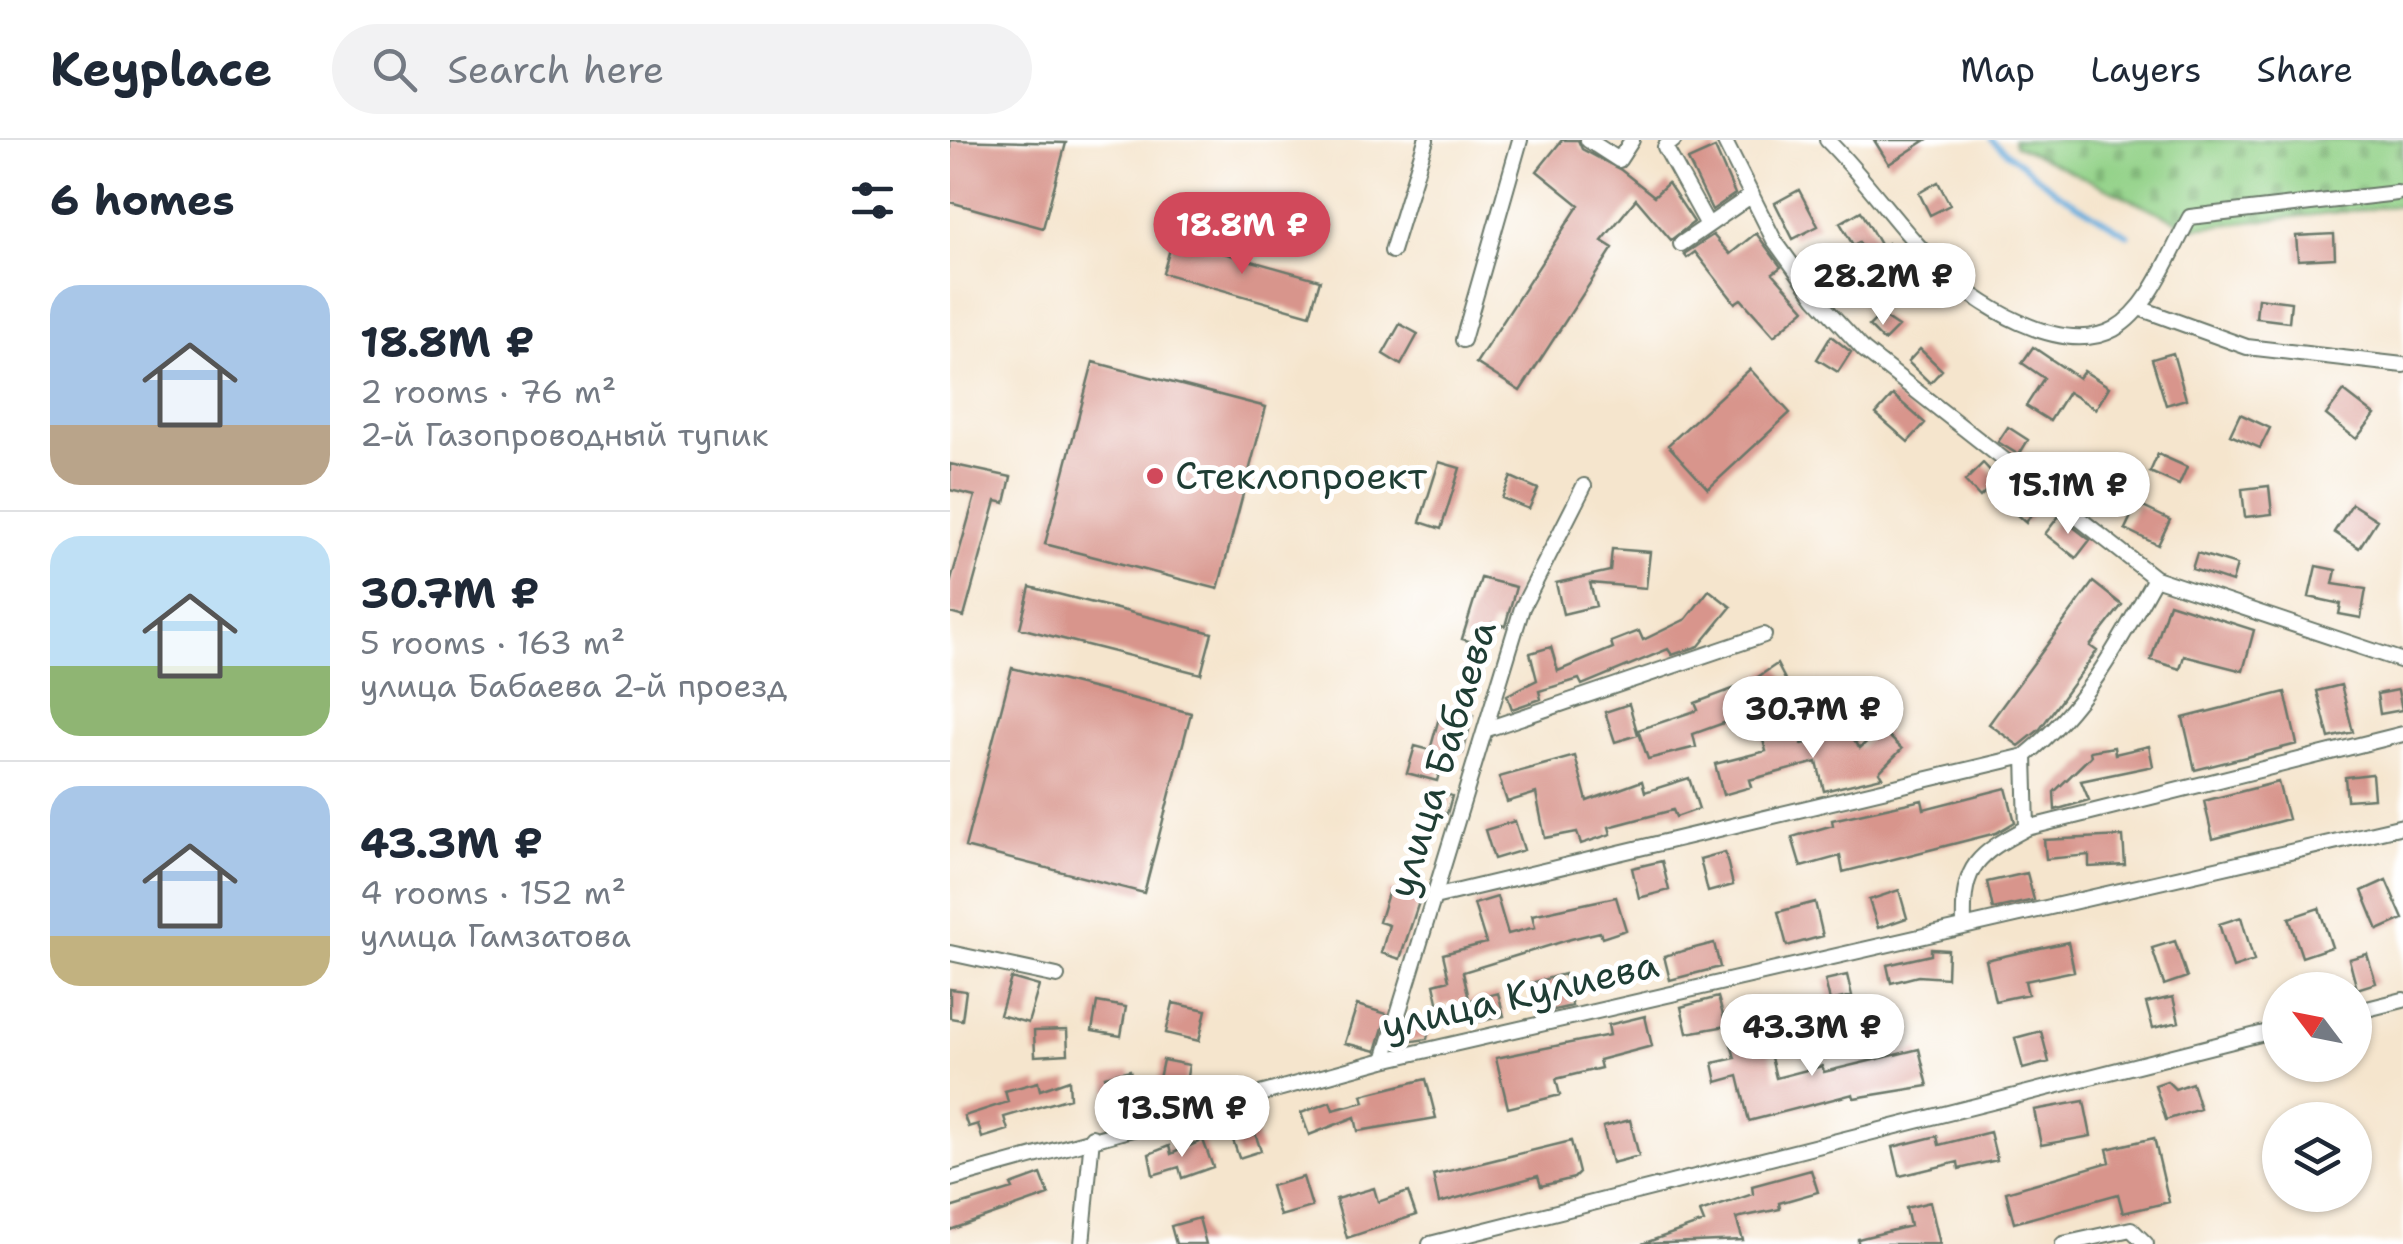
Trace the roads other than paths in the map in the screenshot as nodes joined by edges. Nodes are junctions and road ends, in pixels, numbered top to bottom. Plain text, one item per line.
1 (1426, 140) edge
2 (1520, 140) edge
3 (1588, 140) edge
4 (1632, 140) edge
5 (1674, 140) edge
6 (1724, 140) edge
7 (1828, 140) edge
8 (2397, 193) dead end
9 (1752, 196) junction
10 (1708, 225) junction
11 (1681, 244) dead end
12 (1392, 251) dead end
13 (2139, 308) junction
14 (1463, 340) dead end
15 (2403, 366) edge
16 (1584, 486) dead end
17 (2155, 578) junction
18 (1764, 635) dead end
19 (2403, 661) edge
20 (1487, 729) junction
21 (2403, 734) edge
22 (2025, 756) junction
23 (2403, 826) edge
24 (2027, 828) junction
25 (1434, 897) junction
26 (1964, 923) junction
27 (950, 953) edge
28 (1057, 976) dead end
29 (2403, 1000) edge
30 (2372, 1008) edge
31 (2262, 1034) edge
32 (1384, 1060) junction
33 (1092, 1137) junction
34 (950, 1179) edge
35 (1082, 1244) edge
36 (1430, 1244) edge
37 (2063, 1244) edge
38 (2146, 1244) edge

1 - 12 street
2 - 14 street
3 - 4 street
5 - 10 street
6 - 9 street
7 - 13 street
8 - 13 street
9 - 10 street
9 - 17 street
10 - 11 street
13 - 15 street
16 - 20 street, улица Бабаева
17 - 19 street
17 - 22 street
18 - 20 street
20 - 25 street, улица Бабаева
21 - 24 street
22 - 24 street
22 - 25 street
23 - 26 street, улица Кулиева
24 - 26 street
25 - 32 street, улица Бабаева
26 - 32 street, улица Кулиева
27 - 28 street
29 - 30 street
31 - 36 street
32 - 33 street, улица Кулиева
33 - 34 street, улица Кулиева
33 - 35 street
37 - 38 street

